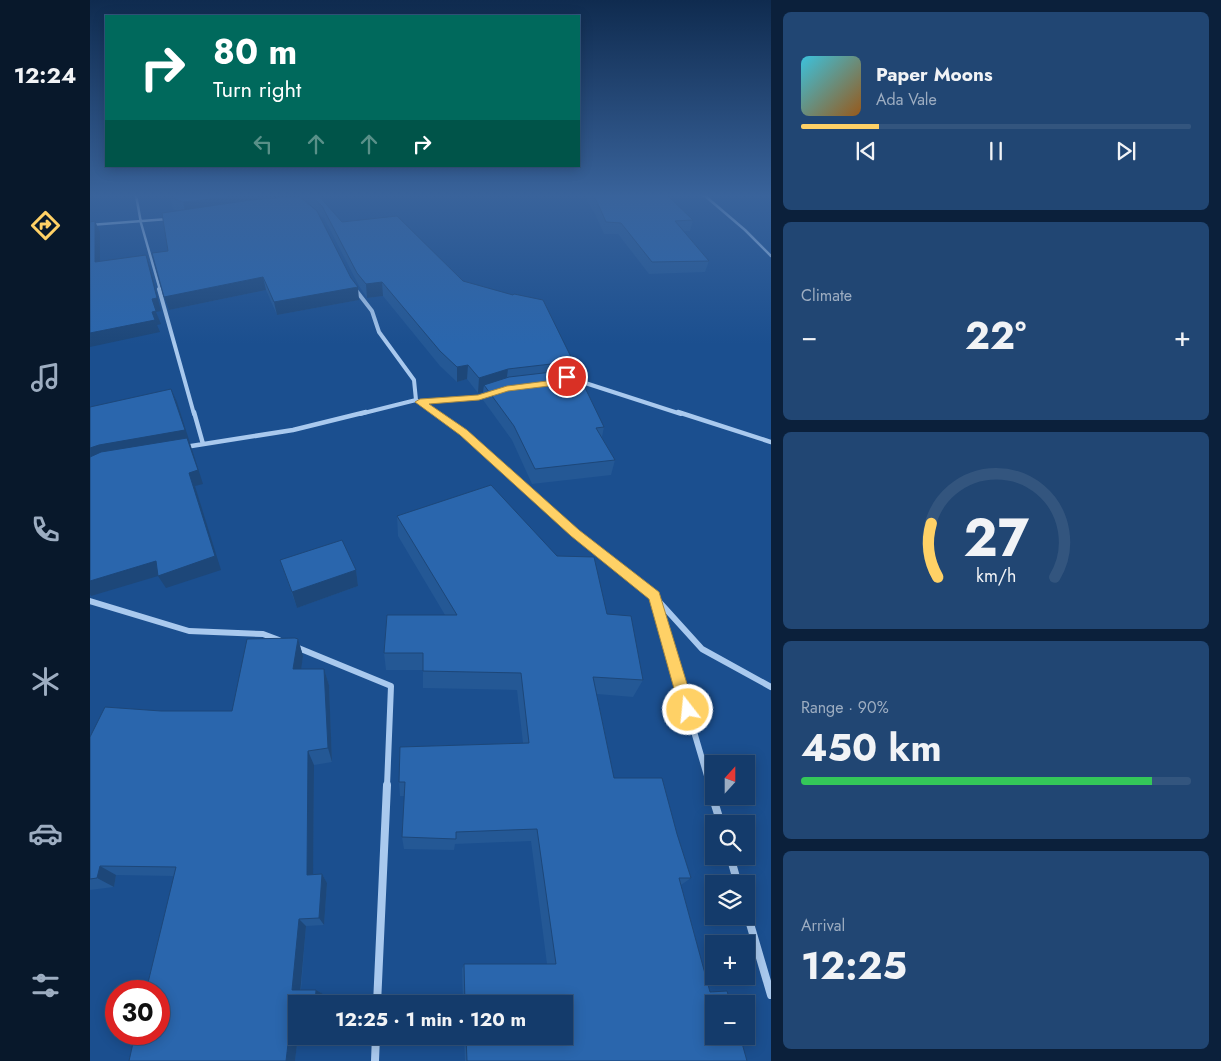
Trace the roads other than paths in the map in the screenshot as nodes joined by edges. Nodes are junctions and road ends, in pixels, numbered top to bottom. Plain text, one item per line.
1 (147, 245) edge
2 (759, 245) edge
3 (771, 256) edge
4 (353, 283) edge
5 (567, 377) edge
6 (498, 391) edge
7 (418, 401) junction
8 (771, 442) edge
9 (203, 444) junction
10 (174, 450) edge
11 (654, 596) junction
12 (90, 600) edge
13 (281, 641) edge
14 (290, 645) edge
15 (771, 687) edge
16 (718, 815) edge
17 (750, 925) edge
18 (377, 995) edge
19 (771, 995) edge
20 (376, 1045) edge
21 (375, 1061) edge

1 - 9 street
2 - 3 street
4 - 7 street
5 - 8 street
6 - 7 street
7 - 9 street
7 - 11 street
9 - 10 street
11 - 15 street
11 - 16 street
12 - 13 street
14 - 18 street
17 - 19 street
20 - 21 street

